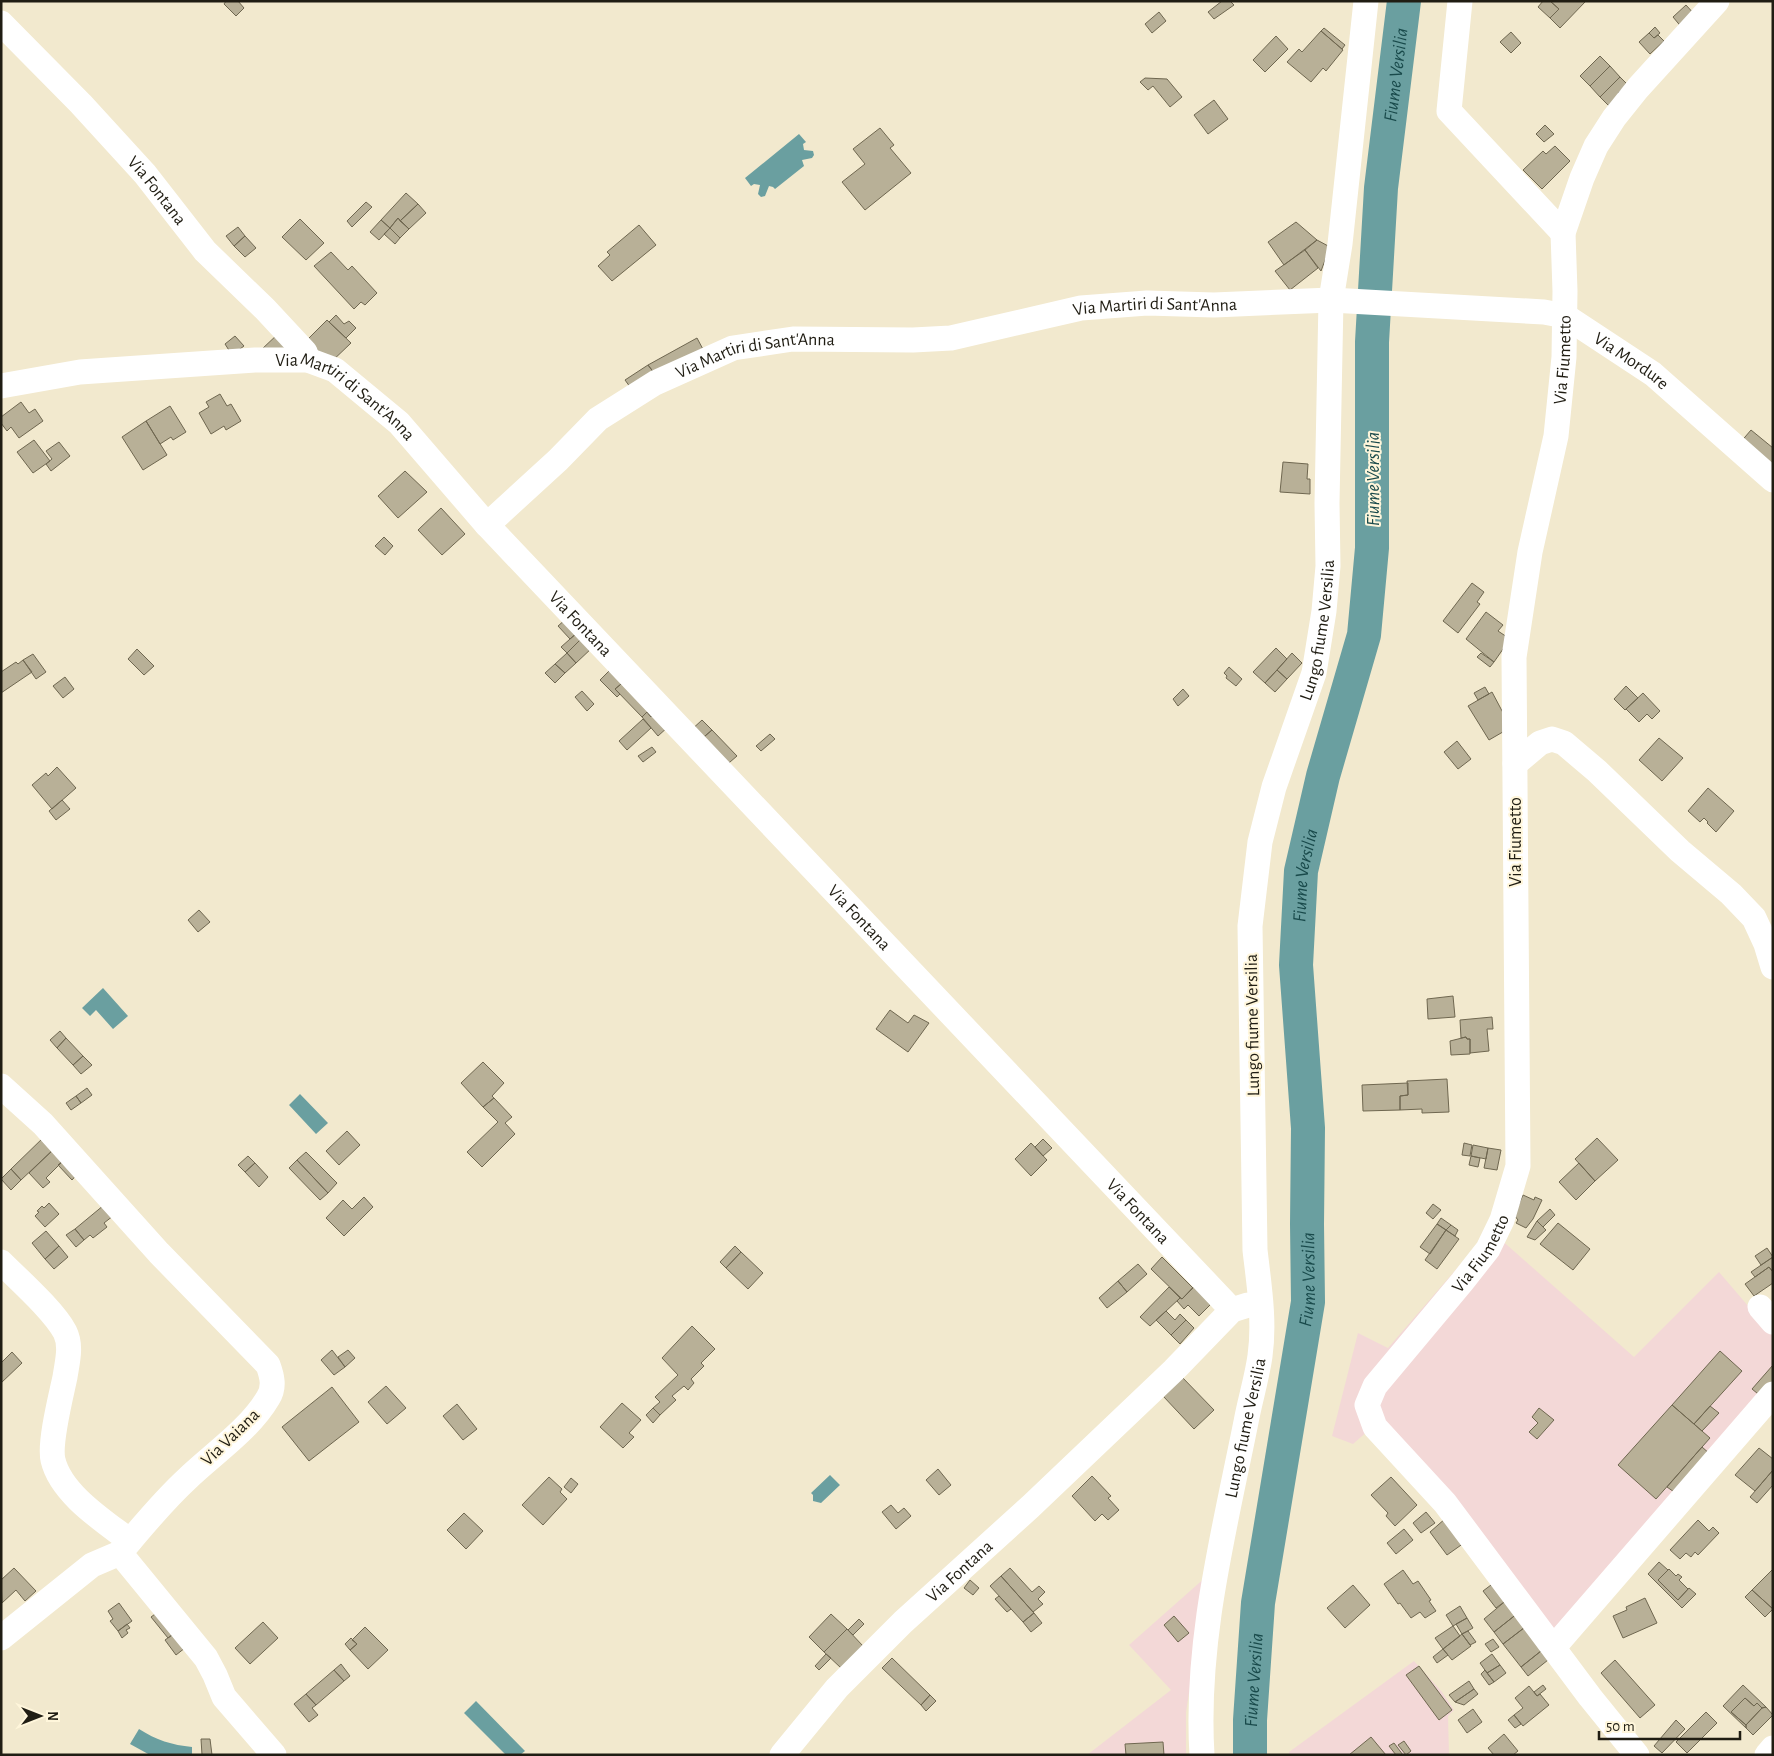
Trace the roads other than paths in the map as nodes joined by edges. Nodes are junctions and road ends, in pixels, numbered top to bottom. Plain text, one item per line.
1 (1460, 1) edge
2 (1717, 1) edge
3 (1364, 3) edge
4 (1, 23) edge
5 (1563, 233) junction
6 (1336, 300) junction
7 (1430, 306) joint
8 (1565, 316) junction
9 (308, 360) junction
10 (1, 386) edge
11 (1773, 480) edge
12 (487, 525) junction
13 (1515, 764) junction
14 (1773, 967) edge
15 (1, 1086) edge
16 (1, 1262) edge
17 (1262, 1303) junction
18 (1232, 1310) junction
19 (1773, 1394) edge
20 (125, 1547) junction
21 (1, 1638) edge
22 (1554, 1647) junction
23 (1773, 1748) edge
24 (274, 1755) edge
25 (782, 1755) edge
26 (1202, 1755) edge
27 (1637, 1755) edge
28 (1766, 1755) edge

1 - 5 street
2 - 5 street, Via Fiumetto
3 - 6 street
4 - 9 street, Via Fontana
5 - 8 street, Via Fiumetto
6 - 7 street, Via Martiri di Sant'Anna
6 - 12 street, Via Martiri di Sant'Anna
6 - 17 street, Lungo fiume Versilia
7 - 8 street, Via Mordure
8 - 11 street, Via Mordure
8 - 13 street, Via Fiumetto
9 - 10 street, Via Martiri di Sant'Anna
9 - 12 street, Via Martiri di Sant'Anna
12 - 18 street, Via Fontana
13 - 14 street
13 - 22 street, Via Fiumetto
15 - 20 street, Via Vaiana
16 - 20 street
17 - 18 street
17 - 26 street, Lungo fiume Versilia
18 - 25 street, Via Fontana
19 - 22 street
20 - 21 street
20 - 24 street
22 - 27 street, Via Fiumetto
23 - 28 street

